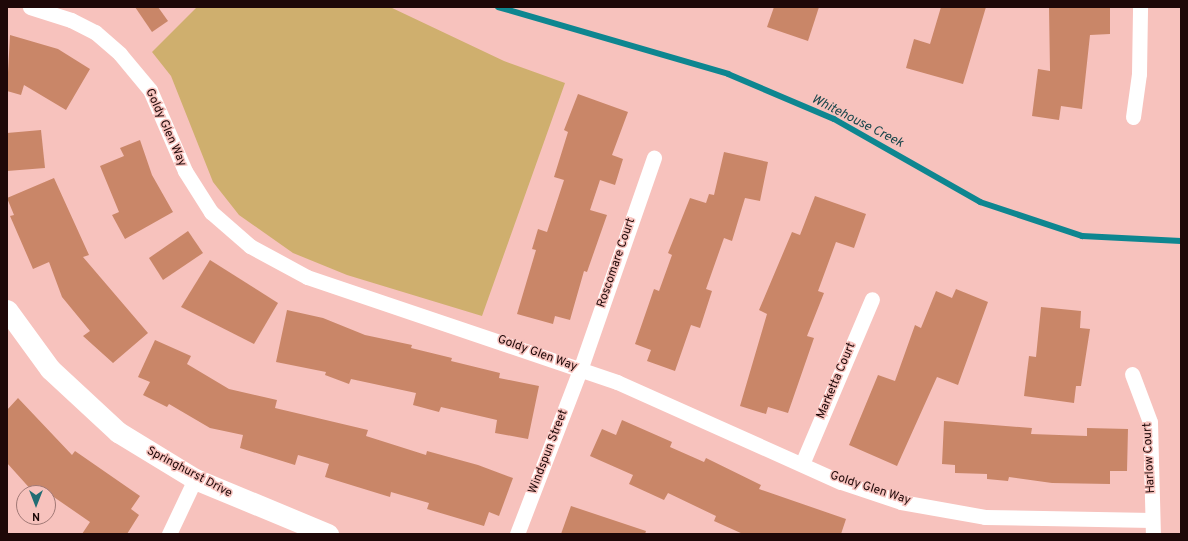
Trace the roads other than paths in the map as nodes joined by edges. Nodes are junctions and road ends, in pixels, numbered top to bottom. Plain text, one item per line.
1 (30, 7) edge
2 (1140, 7) edge
3 (1133, 117) dead end
4 (654, 157) dead end
5 (872, 299) dead end
6 (7, 310) edge
7 (580, 370) junction
8 (1132, 374) dead end
9 (802, 464) junction
10 (196, 478) junction
11 (1152, 527) edge
12 (169, 534) edge
13 (328, 534) edge
14 (517, 534) edge

1 - 7 street, Goldy Glen Way
2 - 3 street
4 - 7 street, Roscomare Court
5 - 9 street, Marketta Court
6 - 10 street, Springhurst Drive
7 - 9 street, Goldy Glen Way
7 - 14 street, Windspun Street
8 - 11 street, Harlow Court
9 - 11 street, Goldy Glen Way
10 - 12 street
10 - 13 street, Springhurst Drive

